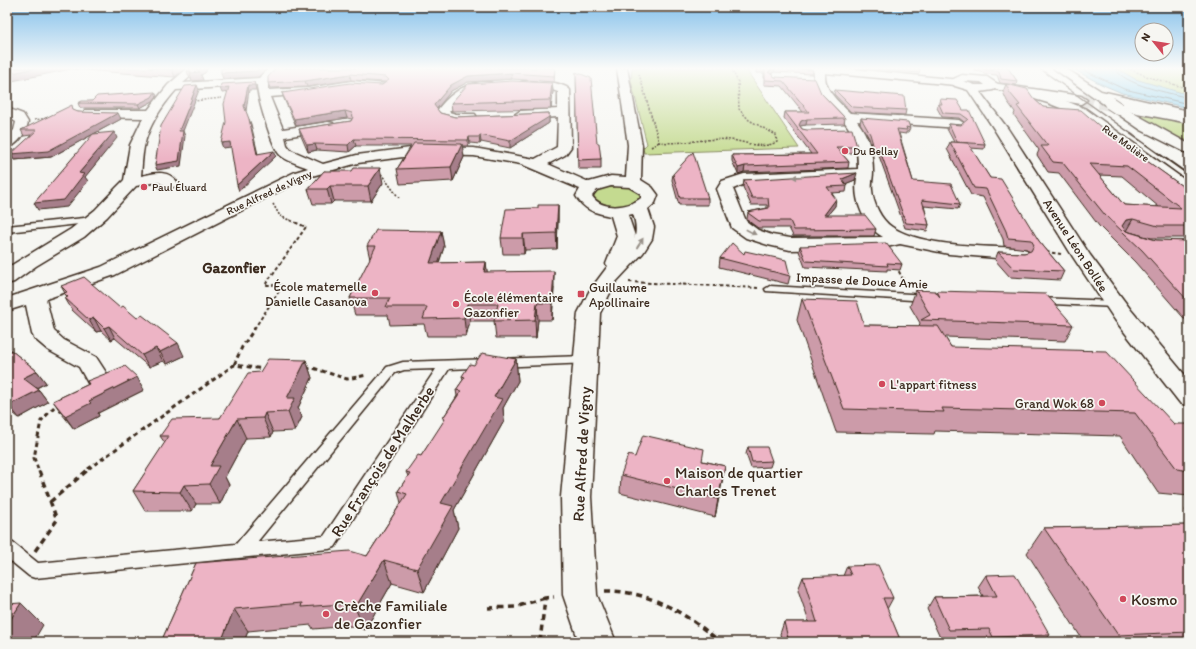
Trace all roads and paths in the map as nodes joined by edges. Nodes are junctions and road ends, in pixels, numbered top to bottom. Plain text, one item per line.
1 (164, 98) edge
2 (224, 98) edge
3 (266, 98) edge
4 (455, 98) edge
5 (562, 98) edge
6 (627, 98) edge
7 (647, 98) edge
8 (739, 98) edge
9 (828, 98) edge
10 (978, 98) edge
11 (1046, 98) edge
12 (1071, 98) edge
13 (1105, 98) tunnel mouth
14 (1116, 98) tunnel mouth
15 (1082, 100) tunnel mouth
16 (1121, 107) junction
17 (155, 110) junction
18 (7, 112) edge
19 (81, 112) joint
20 (562, 113) junction
21 (1189, 115) edge
22 (509, 116) edge
23 (486, 117) edge
24 (1189, 119) edge
25 (22, 122) junction
26 (340, 124) edge
27 (959, 124) edge
28 (847, 125) junction
29 (278, 134) junction
30 (7, 144) edge
31 (1187, 148) edge
32 (369, 157) junction
33 (536, 164) junction
34 (320, 168) junction
35 (865, 174) junction
36 (131, 182) junction
37 (170, 183) dead end
38 (633, 183) junction
39 (590, 187) junction
40 (1189, 190) edge
41 (266, 192) junction
42 (399, 198) dead end
43 (639, 207) junction
44 (618, 210) junction
45 (94, 220) junction
46 (7, 229) edge
47 (900, 239) junction
48 (882, 244) junction
49 (1020, 254) joint
50 (1082, 257) junction
51 (611, 275) junction
52 (7, 278) edge
53 (770, 289) joint
54 (36, 296) junction
55 (913, 297) junction
56 (936, 298) edge
57 (1029, 301) edge
58 (7, 304) edge
59 (1115, 304) junction
60 (585, 360) junction
61 (234, 365) junction
62 (446, 365) junction
63 (271, 369) edge
64 (299, 369) edge
65 (391, 370) junction
66 (97, 377) edge
67 (1189, 397) edge
68 (60, 401) edge
69 (50, 502) junction
70 (7, 548) edge
71 (240, 551) junction
72 (26, 564) junction
73 (611, 590) dead end
74 (545, 598) dead end
75 (488, 608) dead end
76 (598, 642) edge
77 (720, 642) edge

1 - 17 street
2 - 17 path
3 - 29 street
4 - 23 street
5 - 20 street
6 - 38 street
7 - 8 path
9 - 28 street
10 - 50 street, Avenue Léon Bollée
11 - 40 street, Rue Molière
12 - 15 street
13 - 16 street
14 - 21 street
16 - 24 street
16 - 31 street
17 - 19 street
17 - 36 street
18 - 25 street
19 - 25 path
20 - 22 street
20 - 33 street
25 - 30 street
26 - 29 street
27 - 28 street
28 - 35 street
29 - 34 street
32 - 33 street, Rue Alfred de Vigny
32 - 34 street, Rue Alfred de Vigny
32 - 42 path
33 - 39 street, Rue Alfred de Vigny
34 - 41 street, Rue Alfred de Vigny
35 - 47 street
35 -> 48 street
36 - 37 street
36 - 45 street
38 - 39 street
38 - 43 street
39 - 44 street
41 - 54 street, Rue Alfred de Vigny
41 - 61 path
43 - 44 street
51 -> 43 street, Rue Alfred de Vigny
44 - 51 street, Rue Alfred de Vigny
45 - 46 lane
45 - 52 street
47 - 48 street
47 - 49 street
48 - 55 path
49 - 50 path
50 - 59 street, Avenue Léon Bollée
51 - 53 path
51 - 60 street, Rue Alfred de Vigny
53 - 55 lane, Impasse de Douce Amie
54 - 58 street, Rue Alfred de Vigny
54 - 66 street
55 - 56 lane, Impasse de Douce Amie
57 - 59 lane
59 - 67 street, Avenue Léon Bollée
60 - 62 lane, Rue François de Malherbe
60 - 76 street, Rue Alfred de Vigny
61 - 63 path
61 - 69 path
62 - 65 lane, Rue François de Malherbe
62 - 71 lane, Rue François de Malherbe
64 - 65 path
65 - 71 lane
68 - 69 path
69 - 72 path
70 - 72 lane, Rue François de Malherbe
71 - 72 lane, Rue François de Malherbe
73 - 77 path
74 - 75 path

